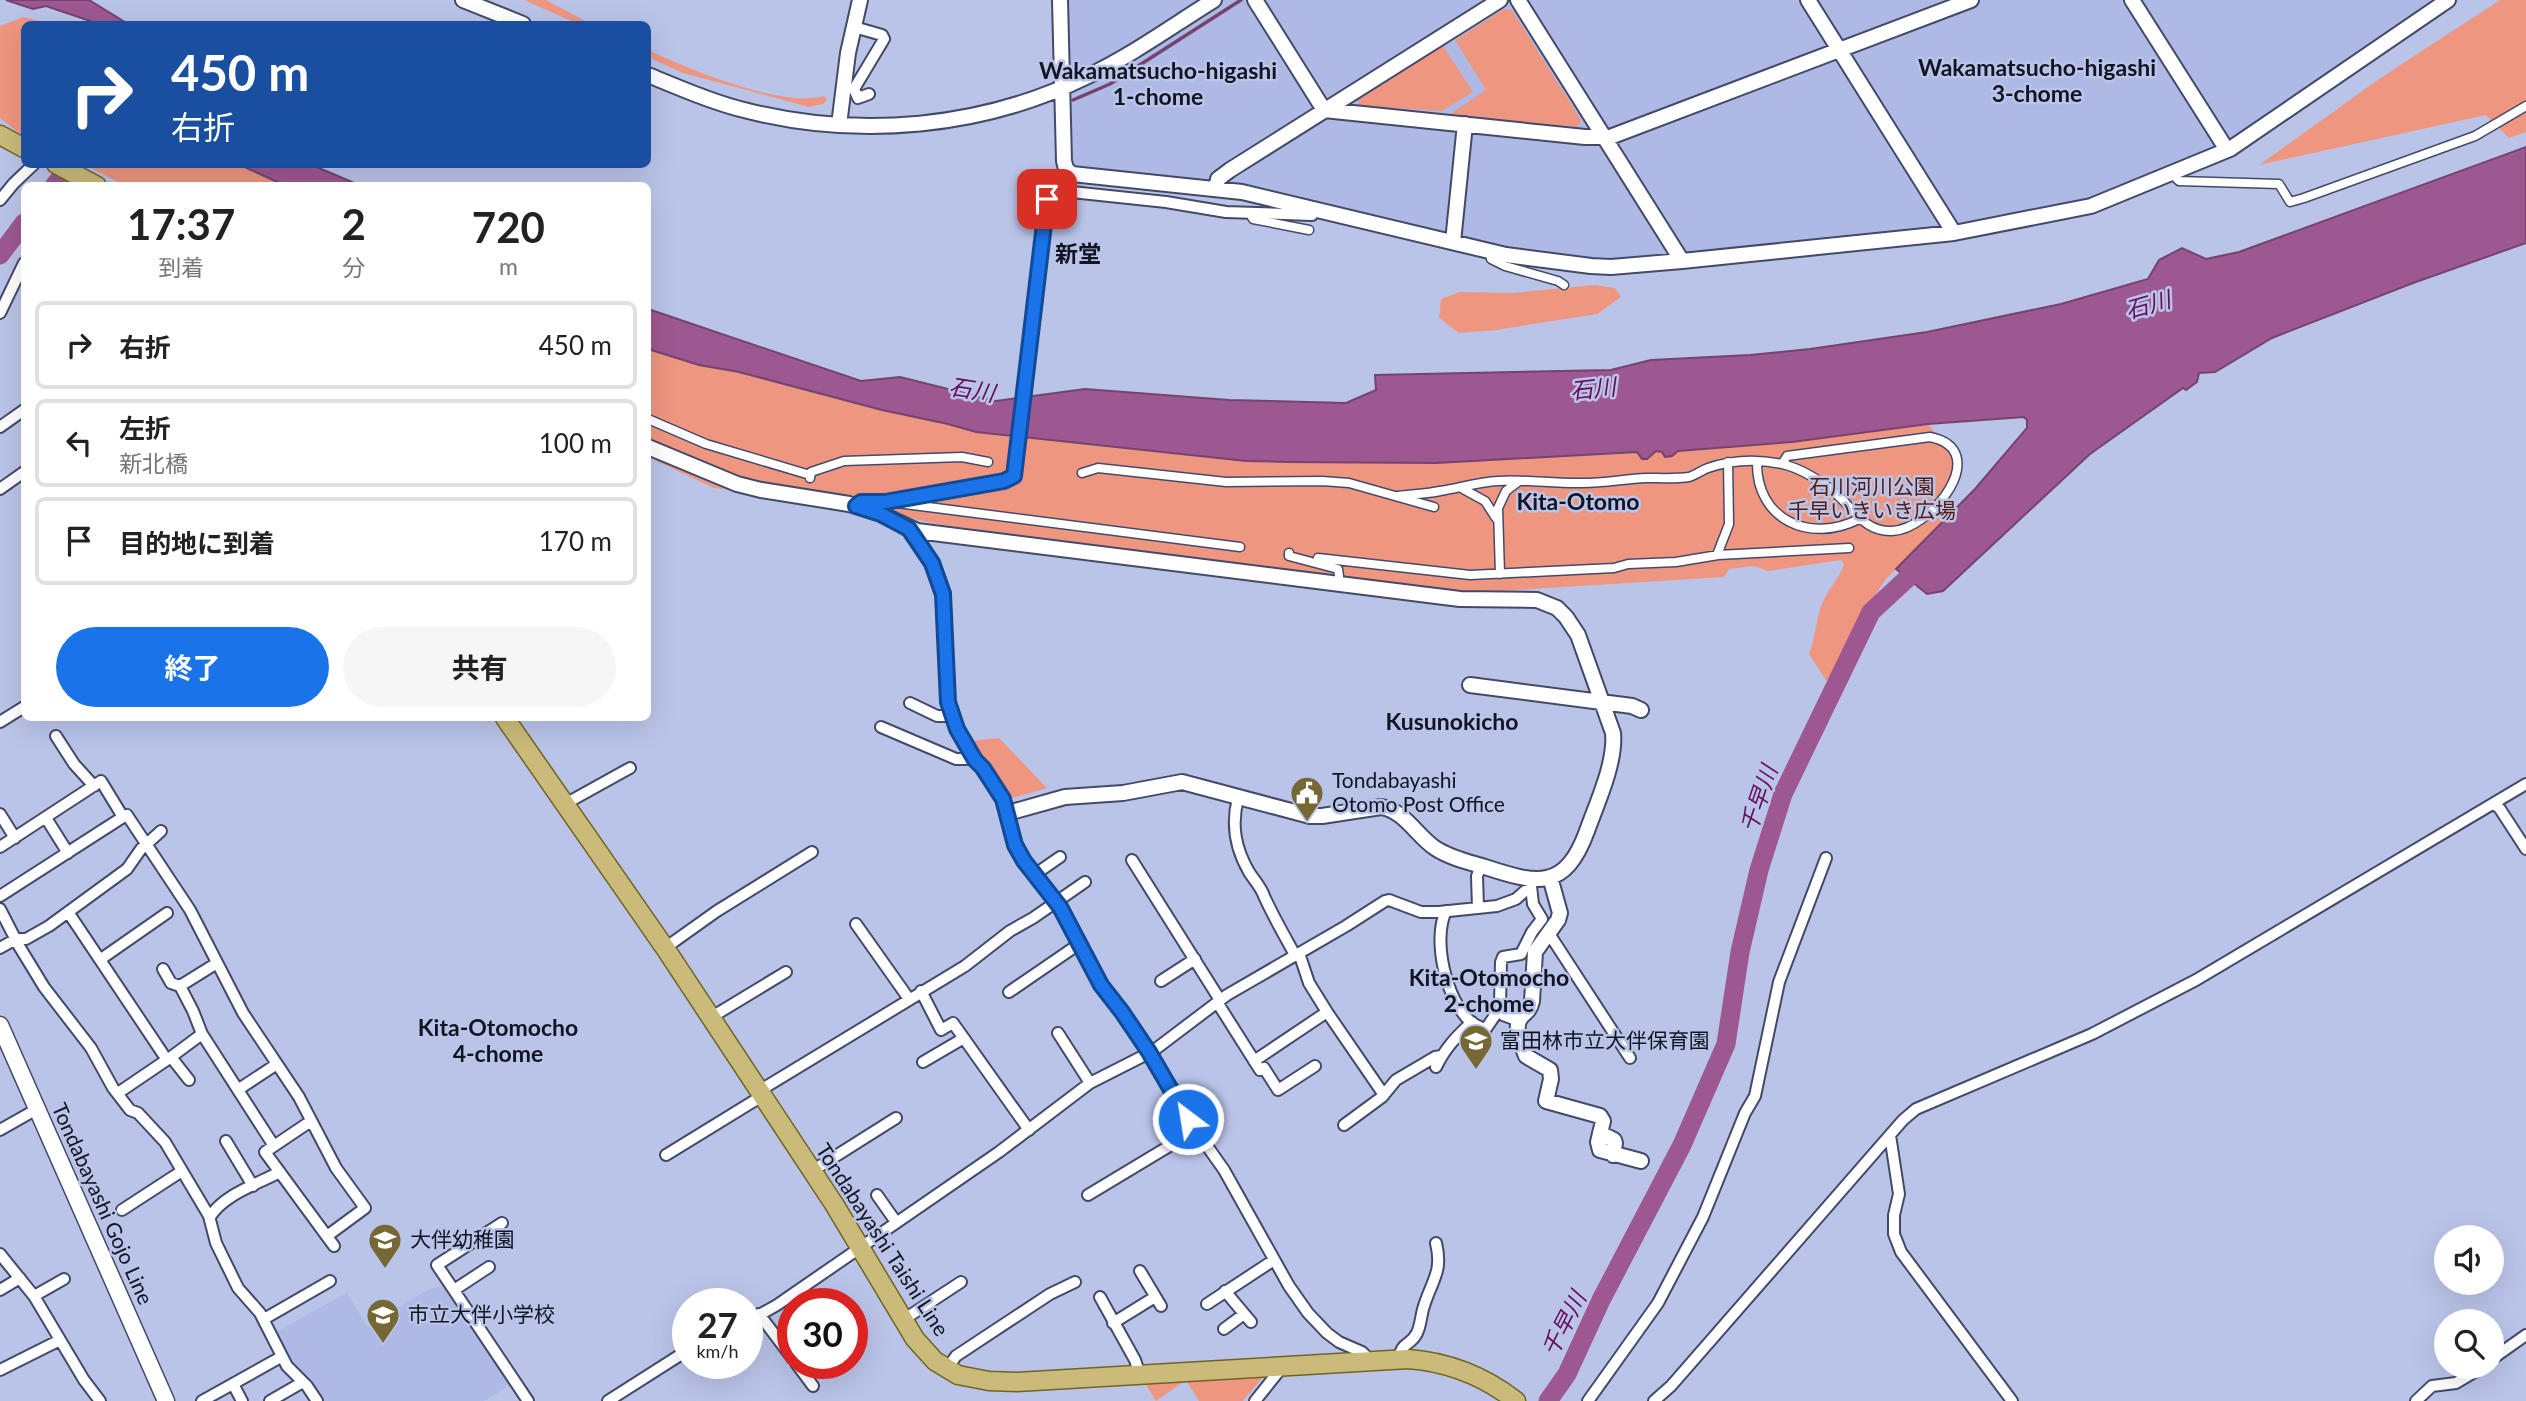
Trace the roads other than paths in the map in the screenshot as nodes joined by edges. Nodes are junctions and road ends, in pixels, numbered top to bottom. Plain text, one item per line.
1 (463, 0) edge
2 (860, 0) edge
3 (1060, 0) edge
4 (1214, 0) edge
5 (1255, 0) edge
6 (1500, 0) edge
7 (1518, 0) edge
8 (1808, 0) edge
9 (1970, 0) edge
10 (2132, 0) edge
11 (2448, 0) edge
12 (516, 21) edge
13 (854, 27) junction
14 (1839, 50) junction
15 (651, 76) edge
16 (1062, 88) junction
17 (869, 94) dead end
18 (2526, 106) edge
19 (1325, 110) junction
20 (1465, 124) junction
21 (839, 125) junction
22 (0, 135) edge
23 (1604, 137) junction
24 (21, 146) edge
25 (2227, 150) junction
26 (30, 168) edge
27 (63, 168) edge
28 (2171, 173) junction
29 (90, 182) edge
30 (1216, 190) junction
31 (0, 200) edge
32 (1314, 208) junction
33 (1250, 214) junction
34 (1309, 230) dead end
35 (1954, 233) junction
36 (1453, 242) junction
37 (1490, 251) junction
38 (1682, 261) junction
39 (21, 269) edge
40 (1564, 285) dead end
41 (0, 313) edge
42 (21, 412) edge
43 (651, 420) edge
44 (0, 427) edge
45 (651, 448) edge
46 (988, 462) dead end
47 (1728, 462) junction
48 (1757, 462) junction
49 (1782, 464) junction
50 (1083, 473) dead end
51 (21, 474) edge
52 (1519, 481) junction
53 (1460, 488) junction
54 (0, 489) edge
55 (1398, 496) junction
56 (885, 502) junction
57 (856, 506) junction
58 (1434, 507) dead end
59 (1859, 519) junction
60 (1497, 521) junction
61 (909, 529) junction
62 (1240, 547) dead end
63 (1849, 548) dead end
64 (1289, 553) dead end
65 (1717, 555) junction
66 (1318, 558) dead end
67 (1500, 574) junction
68 (1339, 576) dead end
69 (943, 594) joint
70 (1470, 685) dead end
71 (1602, 702) junction
72 (910, 703) dead end
73 (21, 709) edge
74 (1641, 710) dead end
75 (952, 716) junction
76 (507, 721) edge
77 (0, 723) edge
78 (881, 727) dead end
79 (56, 736) dead end
80 (972, 755) junction
81 (630, 768) dead end
82 (2526, 784) edge
83 (93, 786) junction
84 (1238, 798) junction
85 (2494, 803) junction
86 (565, 804) junction
87 (1008, 813) junction
88 (0, 814) edge
89 (123, 817) junction
90 (46, 818) junction
91 (161, 831) dead end
92 (15, 838) junction
93 (146, 844) junction
94 (0, 847) edge
95 (2526, 849) edge
96 (811, 852) dead end
97 (68, 853) junction
98 (1059, 857) dead end
99 (1826, 858) dead end
100 (1132, 860) dead end
101 (1481, 866) junction
102 (1034, 875) junction
103 (1550, 877) junction
104 (1085, 882) dead end
105 (1531, 886) junction
106 (0, 896) edge
107 (1056, 902) junction
108 (1478, 908) junction
109 (0, 909) edge
110 (1446, 911) junction
111 (68, 912) junction
112 (167, 913) dead end
113 (856, 924) dead end
114 (1548, 932) junction
115 (16, 939) junction
116 (1079, 944) junction
117 (0, 948) edge
118 (665, 948) junction
119 (1297, 954) junction
120 (101, 959) junction
121 (1195, 959) junction
122 (217, 963) junction
123 (163, 969) dead end
124 (786, 972) dead end
125 (1161, 981) dead end
126 (180, 986) junction
127 (921, 991) junction
128 (1009, 992) dead end
129 (909, 999) junction
130 (1218, 1001) junction
131 (1502, 1009) junction
132 (1327, 1012) junction
133 (710, 1018) junction
134 (1519, 1021) junction
135 (1472, 1023) junction
136 (0, 1025) edge
137 (1058, 1033) dead end
138 (202, 1034) junction
139 (964, 1038) junction
140 (1149, 1052) junction
141 (167, 1056) junction
142 (1441, 1056) junction
143 (1630, 1058) dead end
144 (1254, 1060) junction
145 (923, 1062) dead end
146 (277, 1064) junction
147 (1315, 1066) dead end
148 (1436, 1067) dead end
149 (189, 1080) dead end
150 (1090, 1083) junction
151 (239, 1089) junction
152 (117, 1093) junction
153 (761, 1094) junction
154 (1384, 1095) junction
155 (37, 1109) junction
156 (896, 1118) dead end
157 (311, 1121) junction
158 (1344, 1125) dead end
159 (0, 1130) edge
160 (1030, 1130) junction
161 (1196, 1130) junction
162 (1890, 1135) junction
163 (226, 1141) dead end
164 (274, 1146) junction
165 (666, 1155) dead end
166 (1641, 1161) dead end
167 (182, 1171) junction
168 (812, 1171) junction
169 (280, 1172) junction
170 (253, 1186) junction
171 (877, 1195) dead end
172 (1088, 1195) dead end
173 (122, 1210) dead end
174 (210, 1217) junction
175 (896, 1222) junction
176 (502, 1223) dead end
177 (1436, 1243) dead end
178 (860, 1247) junction
179 (0, 1254) edge
180 (1274, 1260) junction
181 (489, 1267) dead end
182 (1140, 1271) dead end
183 (20, 1278) junction
184 (64, 1279) dead end
185 (330, 1281) dead end
186 (961, 1282) dead end
187 (1075, 1282) dead end
188 (0, 1290) edge
189 (454, 1290) junction
190 (1225, 1291) junction
191 (34, 1296) junction
192 (1100, 1297) dead end
193 (1207, 1304) dead end
194 (763, 1312) edge
195 (264, 1319) junction
196 (763, 1319) edge
197 (903, 1320) junction
198 (1113, 1323) junction
199 (1224, 1329) dead end
200 (2526, 1335) edge
201 (777, 1338) edge
202 (60, 1340) junction
203 (2504, 1351) edge
204 (281, 1357) junction
205 (1399, 1359) junction
206 (672, 1360) edge
207 (1371, 1361) junction
208 (1283, 1366) junction
209 (947, 1369) junction
210 (0, 1370) edge
211 (1140, 1375) junction
212 (808, 1379) edge
213 (2464, 1379) edge
214 (303, 1382) junction
215 (233, 1384) junction
216 (813, 1386) dead end
217 (1514, 1399) edge
218 (100, 1401) edge
219 (166, 1401) edge
220 (202, 1401) edge
221 (242, 1401) edge
222 (270, 1401) edge
223 (317, 1401) edge
224 (528, 1401) edge
225 (608, 1401) edge
226 (1255, 1401) edge
227 (1588, 1401) edge
228 (1654, 1401) edge
229 (2012, 1401) edge
230 (2416, 1401) edge

1 - 12 street
2 - 13 street
3 - 16 street
4 - 16 street
5 - 19 street
6 - 19 street
7 - 23 street
8 - 14 street
9 - 14 street
10 - 25 street
11 - 25 street
13 - 17 street
13 - 21 street
14 - 23 street
14 - 35 street
15 - 21 street
16 - 21 street
16 - 30 street
18 - 28 street
19 - 20 street
19 - 30 street
20 - 23 street
20 - 36 street
22 - 24 main road
23 - 38 street
25 - 28 street
26 - 31 street
27 - 29 main road
28 - 35 street
30 - 32 street
32 - 33 street
32 - 36 street
33 - 34 street
33 - 56 street
35 - 38 street
36 - 37 street
37 - 38 street
37 - 40 street
39 - 41 street
42 - 44 street
43 - 46 street
45 - 57 street
47 - 48 street
47 - 52 street
47 - 65 street
48 - 49 street
48 - 59 street
49 - 59 street
49 - 59 street
50 - 55 street
51 - 54 street
52 - 53 street
52 - 60 street
53 - 55 street
53 - 60 street
55 - 58 street
56 - 57 street
56 - 62 street
57 - 61 street
60 - 67 street
61 - 69 street
61 - 71 street
63 - 65 street
64 - 68 street
65 - 67 street
66 - 67 street
69 - 75 street
70 - 71 street
71 - 74 street
71 - 103 street
72 - 75 street
73 - 77 street
75 - 80 street
76 - 86 main road, Tondabayashi Taishi Line
78 - 80 street
79 - 83 street
80 - 87 street
81 - 86 street
82 - 85 street
83 - 89 street
83 - 90 street
84 - 87 street
84 - 101 street
84 - 119 street
85 - 95 street
85 - 162 street
86 - 118 main road, Tondabayashi Taishi Line
87 - 102 street
88 - 92 street
89 - 93 street
89 - 97 street
90 - 92 street
90 - 97 street
91 - 93 street
92 - 94 street
93 - 111 street
93 - 122 street
96 - 118 street
97 - 106 street
98 - 102 street
99 - 227 street
100 - 121 street
101 - 105 street
101 - 108 street
102 - 107 street
103 - 105 street
103 - 114 street
104 - 107 street
105 - 108 street
105 - 131 street
107 - 116 street
107 - 127 street
108 - 110 street
109 - 115 street
110 - 119 street
110 - 135 street
111 - 115 street
111 - 120 street
112 - 120 street
113 - 129 street
114 - 134 street
114 - 143 street
115 - 117 street
115 - 152 street
116 - 128 street
116 - 140 street
118 - 133 main road, Tondabayashi Taishi Line
119 - 130 street
119 - 132 street
120 - 141 street
121 - 125 street
121 - 130 street
122 - 126 street
122 - 146 street
123 - 126 street
124 - 133 street
126 - 138 street
127 - 129 street
127 - 139 street
129 - 153 street
130 - 140 street
130 - 144 street
131 - 134 street
131 - 135 street
132 - 144 street
132 - 154 street
133 - 153 main road, Tondabayashi Taishi Line
134 - 166 street
135 - 142 street
136 - 155 main road, Tondabayashi Gojo Line
137 - 150 street
138 - 141 street
138 - 151 street
139 - 145 street
139 - 160 street
140 - 150 street
140 - 161 street
141 - 149 street
141 - 152 street
142 - 148 street
142 - 154 street
144 - 147 street
146 - 151 street
146 - 157 street
150 - 160 street
151 - 164 street
152 - 167 street
153 - 165 street
153 - 168 main road, Tondabayashi Taishi Line
154 - 158 street
155 - 159 street
155 - 219 main road, Tondabayashi Gojo Line
156 - 168 street
157 - 164 street
157 - 169 street
160 - 175 street
161 - 172 street
161 - 180 street
162 - 228 street
162 - 229 street
163 - 170 street
164 - 169 street
167 - 173 street
167 - 174 street
168 - 178 main road, Tondabayashi Taishi Line
169 - 170 street
170 - 174 street
171 - 175 street
174 - 195 street
175 - 178 street
176 - 189 street
177 - 205 street
178 - 194 street
178 - 197 main road, Tondabayashi Taishi Line
179 - 183 street
180 - 190 street
180 - 207 street
181 - 189 street
182 - 198 street
183 - 188 street
183 - 191 street
184 - 191 street
185 - 195 street
186 - 197 street
187 - 209 street
189 - 224 street
190 - 193 street
190 - 199 street
191 - 202 street
192 - 198 street
195 - 204 street
196 - 201 street
197 - 209 main road, Tondabayashi Taishi Line
198 - 211 street
200 - 203 street
202 - 210 street
202 - 218 street
204 - 214 street
204 - 215 street
205 - 207 main road, Tondabayashi Taishi Line
205 - 217 main road, Tondabayashi Taishi Line
206 - 225 street
207 - 208 main road, Tondabayashi Taishi Line
208 - 211 main road, Tondabayashi Taishi Line
208 - 226 street
209 - 211 main road, Tondabayashi Taishi Line
212 - 216 street
213 - 230 street
214 - 222 street
214 - 223 street
215 - 220 street
215 - 221 street

